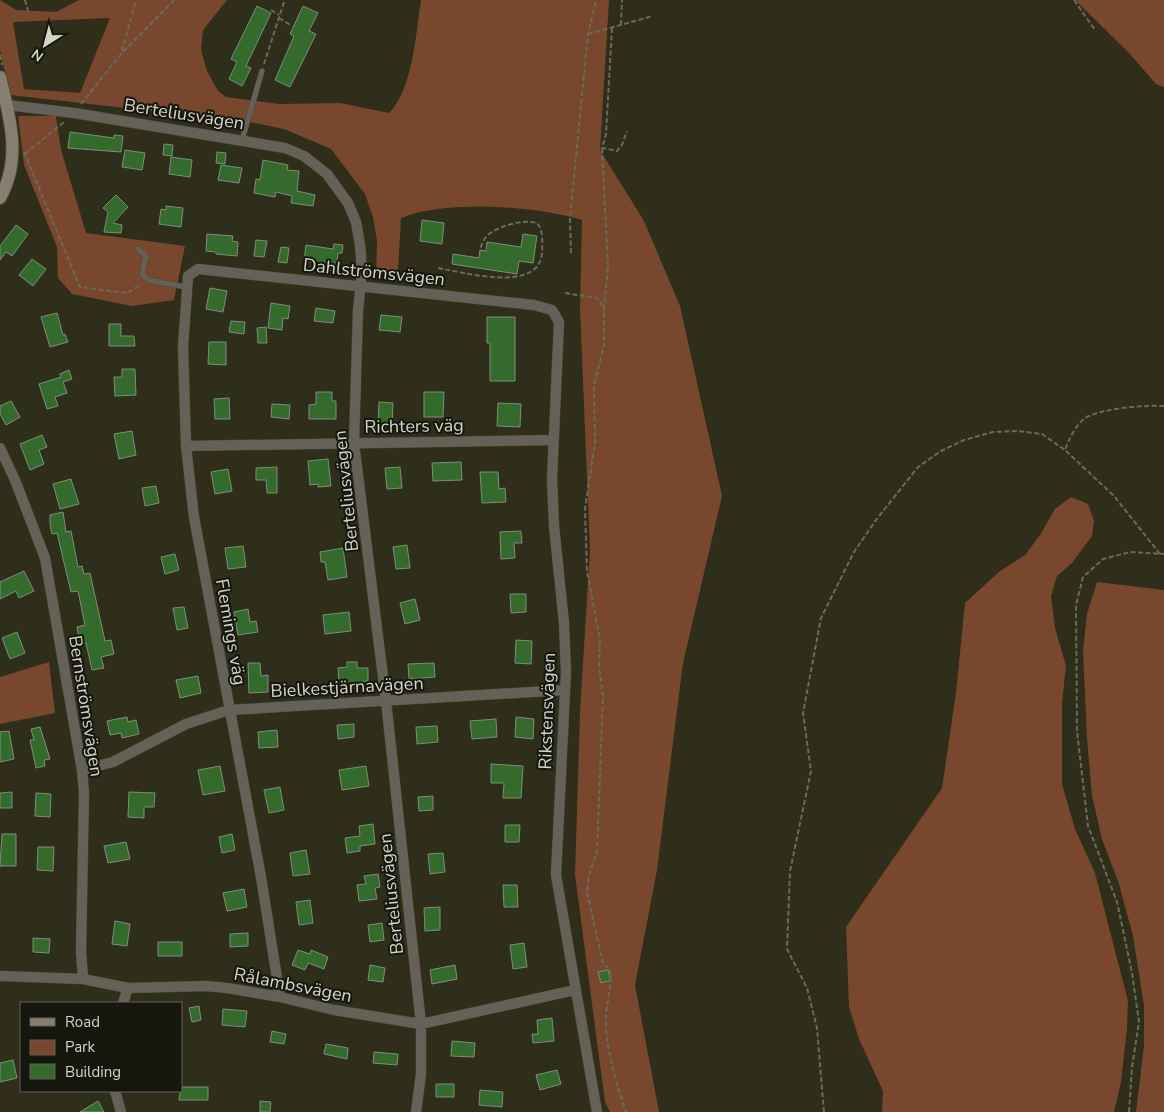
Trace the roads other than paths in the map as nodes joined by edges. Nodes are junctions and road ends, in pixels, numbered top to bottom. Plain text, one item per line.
1 (262, 71) road end
2 (2, 75) edge
3 (7, 105) junction
4 (242, 140) junction
5 (0, 198) edge
6 (138, 249) dead end
7 (192, 272) joint
8 (186, 287) junction
9 (361, 287) junction
10 (552, 310) joint
11 (553, 440) junction
12 (354, 442) junction
13 (186, 446) junction
14 (0, 448) edge
15 (565, 690) junction
16 (386, 701) junction
17 (229, 710) junction
18 (82, 770) junction
19 (0, 976) edge
20 (83, 979) junction
21 (128, 988) junction
22 (575, 990) junction
23 (280, 997) junction
24 (123, 1002) edge
25 (421, 1024) junction
26 (115, 1092) edge
27 (121, 1112) edge
28 (416, 1112) edge
29 (597, 1112) edge

1 - 4 lane
2 - 3 street
3 - 4 street, Berteliusvägen
3 - 5 street
4 - 9 street, Berteliusvägen
6 - 8 lane
7 - 8 street, Flemings väg
7 - 9 street, Dahlströmsvägen
8 - 13 street, Flemings väg
9 - 10 street, Dahlströmsvägen
9 - 12 street, Berteliusvägen
10 - 11 street, Rikstensvägen
11 - 12 street, Richters väg
11 - 15 street, Rikstensvägen
12 - 13 street, Richters väg
12 - 16 street, Berteliusvägen
13 - 17 street, Flemings väg
14 - 18 street, Bernströmsvägen
15 - 16 street, Bielkestjärnavägen
15 - 22 street, Rikstensvägen
16 - 17 street, Bielkestjärnavägen
16 - 25 street, Berteliusvägen
17 - 18 street, Bielkestjärnavägen
17 - 23 street, Flemings väg
18 - 20 street, Bernströmsvägen
19 - 20 street, Rålambsvägen
20 - 21 street, Rålambsvägen
21 - 23 street, Rålambsvägen
21 - 24 street
22 - 25 street, Rålambsvägen
22 - 29 street, Rikstensvägen
23 - 25 street, Rålambsvägen
25 - 28 street, Berteliusvägen
26 - 27 street

